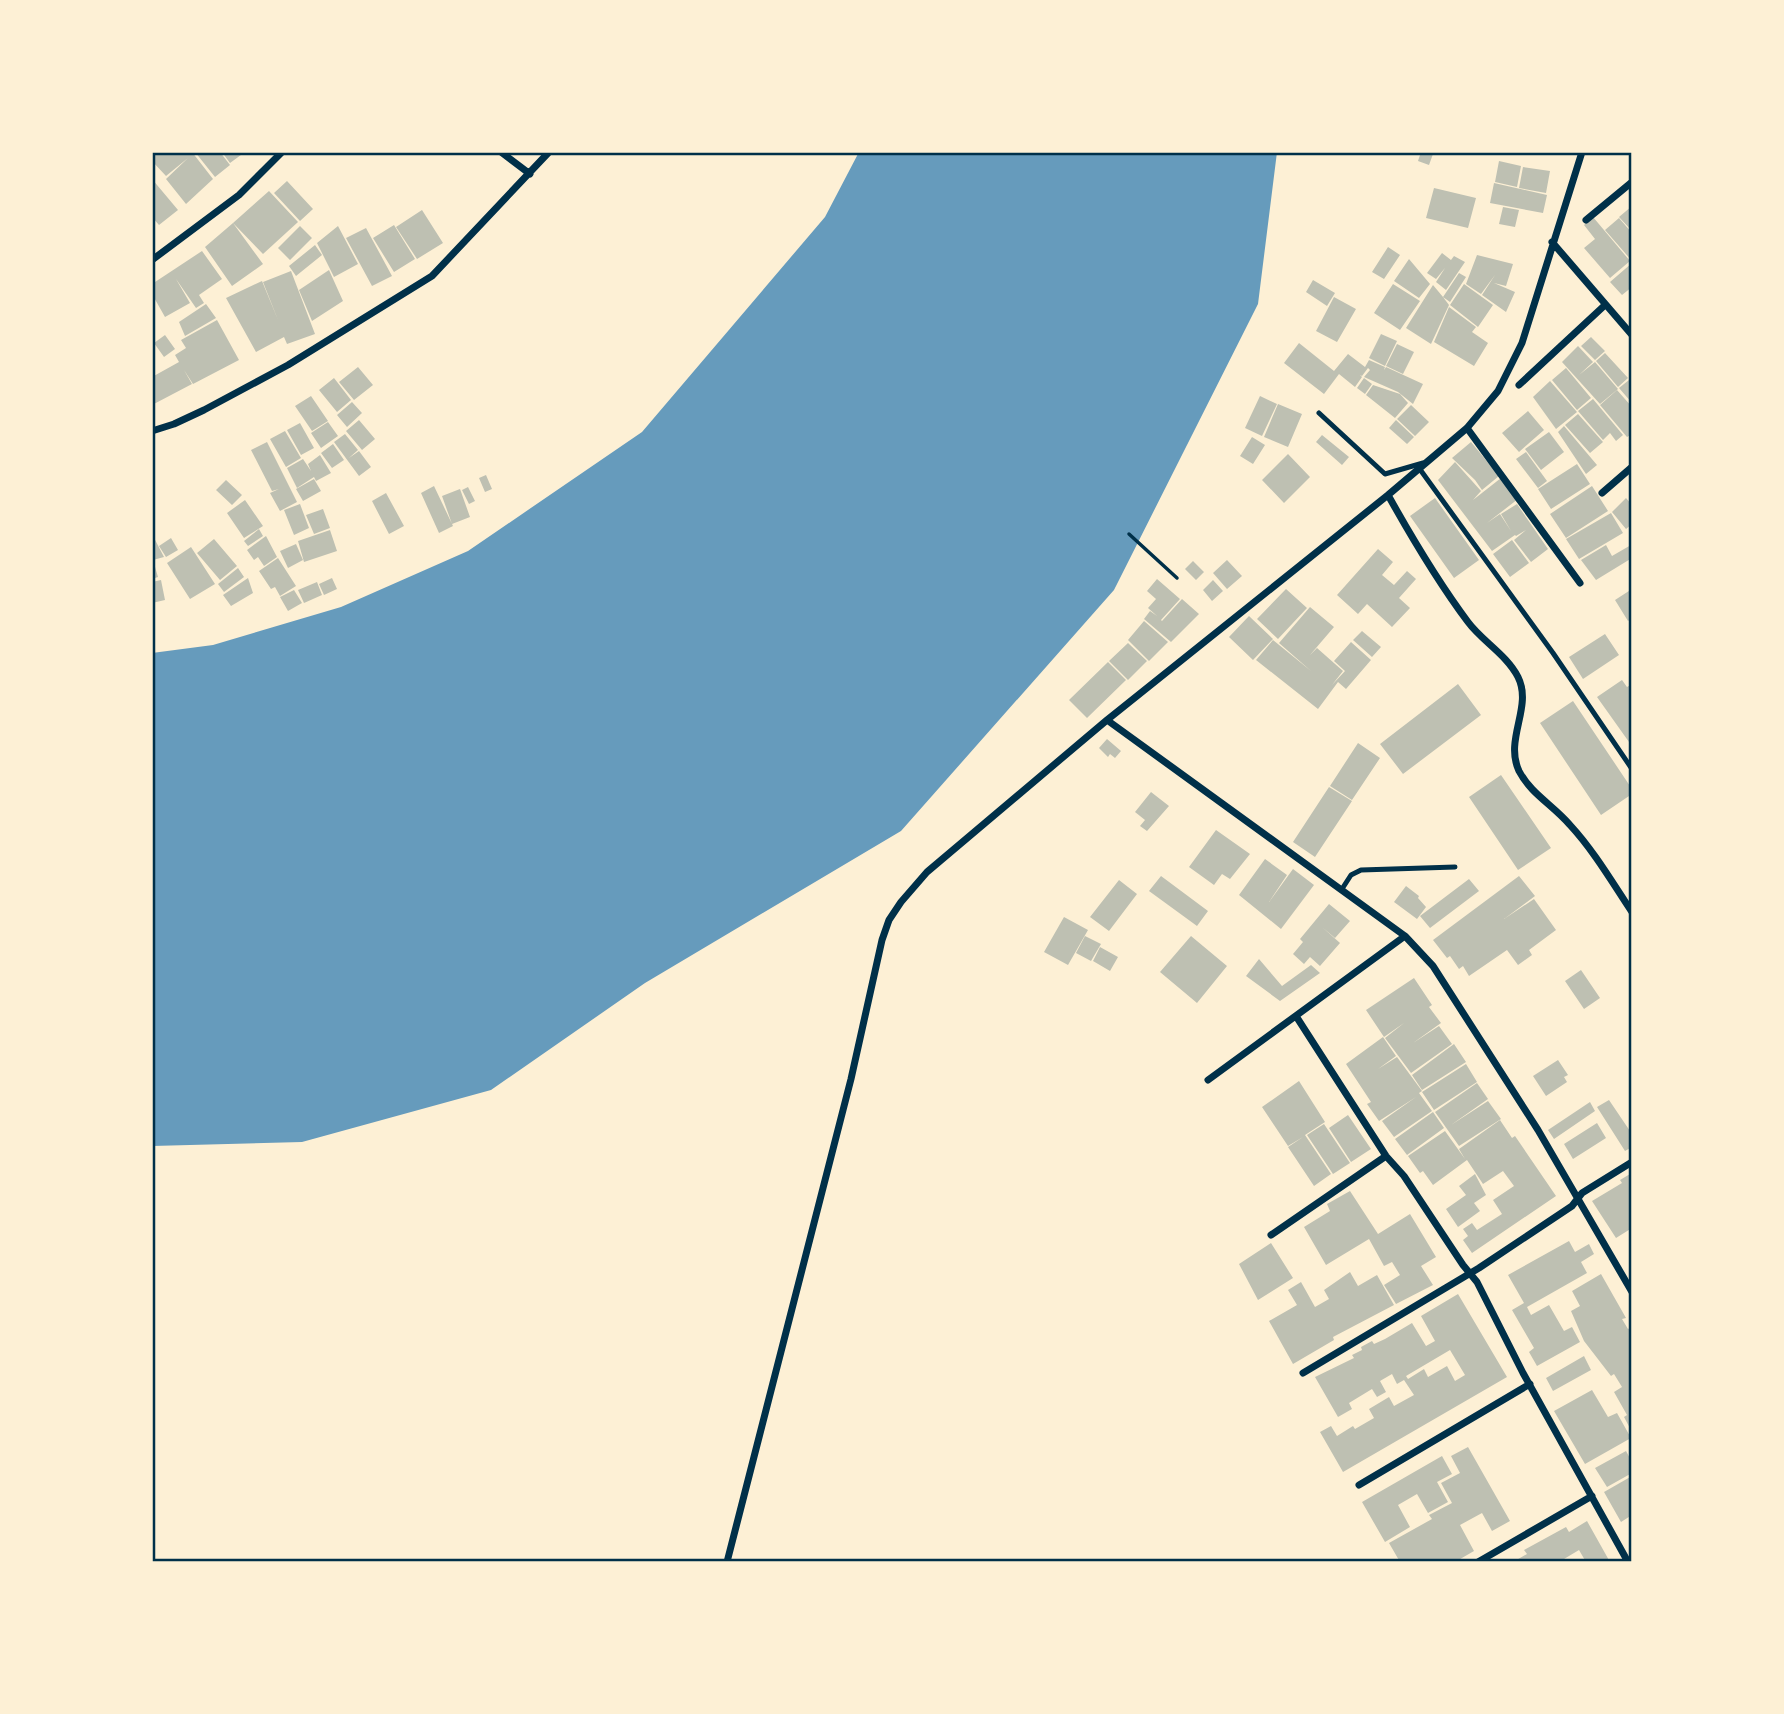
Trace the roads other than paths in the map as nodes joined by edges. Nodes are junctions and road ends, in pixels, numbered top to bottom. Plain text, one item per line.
1 (282, 152) edge
2 (501, 152) edge
3 (549, 152) edge
4 (1582, 152) edge
5 (530, 174) junction
6 (1632, 182) edge
7 (1586, 220) dead end
8 (1552, 242) junction
9 (152, 260) edge
10 (1605, 305) junction
11 (1632, 335) edge
12 (1519, 385) dead end
13 (1318, 413) dead end
14 (1467, 428) junction
15 (152, 431) edge
16 (1422, 465) junction
17 (1632, 467) edge
18 (1602, 493) dead end
19 (1388, 495) junction
20 (1580, 583) dead end
21 (1107, 720) junction
22 (1632, 769) edge
23 (1455, 867) dead end
24 (1342, 889) junction
25 (1632, 912) edge
26 (1405, 936) junction
27 (1296, 1016) junction
28 (1208, 1080) dead end
29 (1386, 1156) junction
30 (1632, 1162) edge
31 (1577, 1199) junction
32 (1271, 1235) dead end
33 (1471, 1273) junction
34 (1632, 1292) edge
35 (1303, 1373) dead end
36 (1530, 1384) junction
37 (1359, 1485) dead end
38 (1592, 1496) junction
39 (1628, 1558) edge
40 (727, 1562) edge
41 (1478, 1562) edge

1 - 9 street
2 - 5 street
3 - 5 street
4 - 8 street
5 - 15 street
6 - 7 street
8 - 10 street
8 - 14 street
10 - 11 street
10 - 12 street
13 - 16 lane
14 - 16 street
14 - 20 street
16 - 19 street
16 - 22 lane
17 - 18 street
19 - 21 street
19 - 25 street
21 - 24 street
21 - 40 street
23 - 24 lane
24 - 26 street
26 - 27 street
26 - 31 street
27 - 28 street
27 - 29 street
29 - 32 street
29 - 33 street
30 - 31 street
31 - 33 street
31 - 34 street
33 - 35 street
33 - 36 street
36 - 37 street
36 - 38 street
38 - 39 street
38 - 41 street

